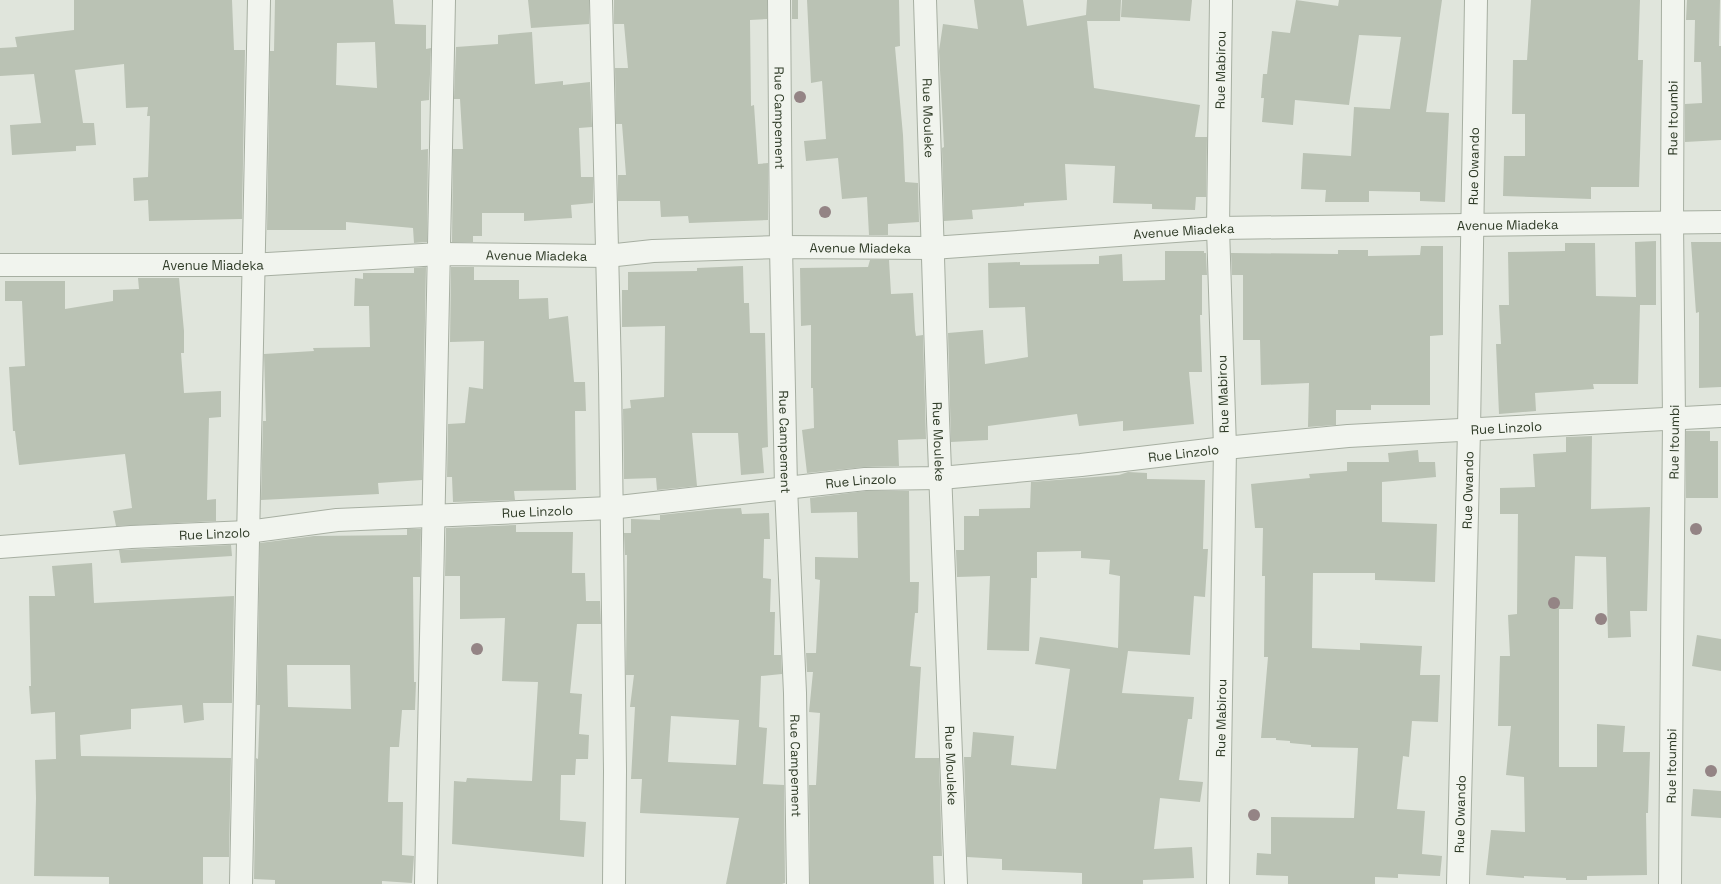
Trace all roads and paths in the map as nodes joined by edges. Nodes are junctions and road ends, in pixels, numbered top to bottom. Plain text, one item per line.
1 (258, 0) edge
2 (444, 0) edge
3 (601, 0) edge
4 (779, 0) edge
5 (925, 0) edge
6 (1221, 0) edge
7 (1476, 0) edge
8 (1673, 0) edge
9 (1672, 221) junction
10 (1721, 222) edge
11 (1472, 225) junction
12 (1218, 228) junction
13 (781, 247) junction
14 (932, 248) junction
15 (440, 254) junction
16 (606, 256) junction
17 (0, 265) edge
18 (252, 265) junction
19 (1721, 416) edge
20 (1674, 420) junction
21 (1469, 430) junction
22 (1225, 448) junction
23 (940, 478) junction
24 (786, 487) junction
25 (610, 508) junction
26 (433, 516) junction
27 (248, 532) junction
28 (0, 547) edge
29 (240, 884) edge
30 (426, 884) edge
31 (614, 884) edge
32 (798, 884) edge
33 (956, 884) edge
34 (1218, 884) edge
35 (1458, 884) edge
36 (1670, 884) edge

1 - 18 street
2 - 15 street
3 - 16 street
4 - 13 street, Rue Campement
5 - 14 street, Rue Mouleke
6 - 12 street, Rue Mabirou
7 - 11 street, Rue Owando
8 - 9 street, Rue Itoumbi
9 - 10 street, Avenue Miadeka
9 - 11 street, Avenue Miadeka
9 - 20 street, Rue Itoumbi
11 - 12 street, Avenue Miadeka
11 - 21 street, Rue Owando
12 - 14 street, Avenue Miadeka
12 - 22 street, Rue Mabirou
13 - 14 street, Avenue Miadeka
13 - 16 street, Avenue Miadeka
13 - 24 street, Rue Campement
14 - 23 street, Rue Mouleke
15 - 16 street, Avenue Miadeka
15 - 18 street, Avenue Miadeka
15 - 26 street
16 - 25 street
17 - 18 street, Avenue Miadeka
18 - 27 street
19 - 20 street, Rue Linzolo
20 - 21 street, Rue Linzolo
20 - 36 street, Rue Itoumbi
21 - 22 street, Rue Linzolo
21 - 35 street, Rue Owando
22 - 23 street, Rue Linzolo
22 - 34 street, Rue Mabirou
23 - 24 street, Rue Linzolo
23 - 33 street, Rue Mouleke
24 - 25 street, Rue Linzolo
24 - 32 street, Rue Campement
25 - 26 street, Rue Linzolo
25 - 31 street
26 - 27 street, Rue Linzolo
26 - 30 street
27 - 28 street, Rue Linzolo
27 - 29 street

